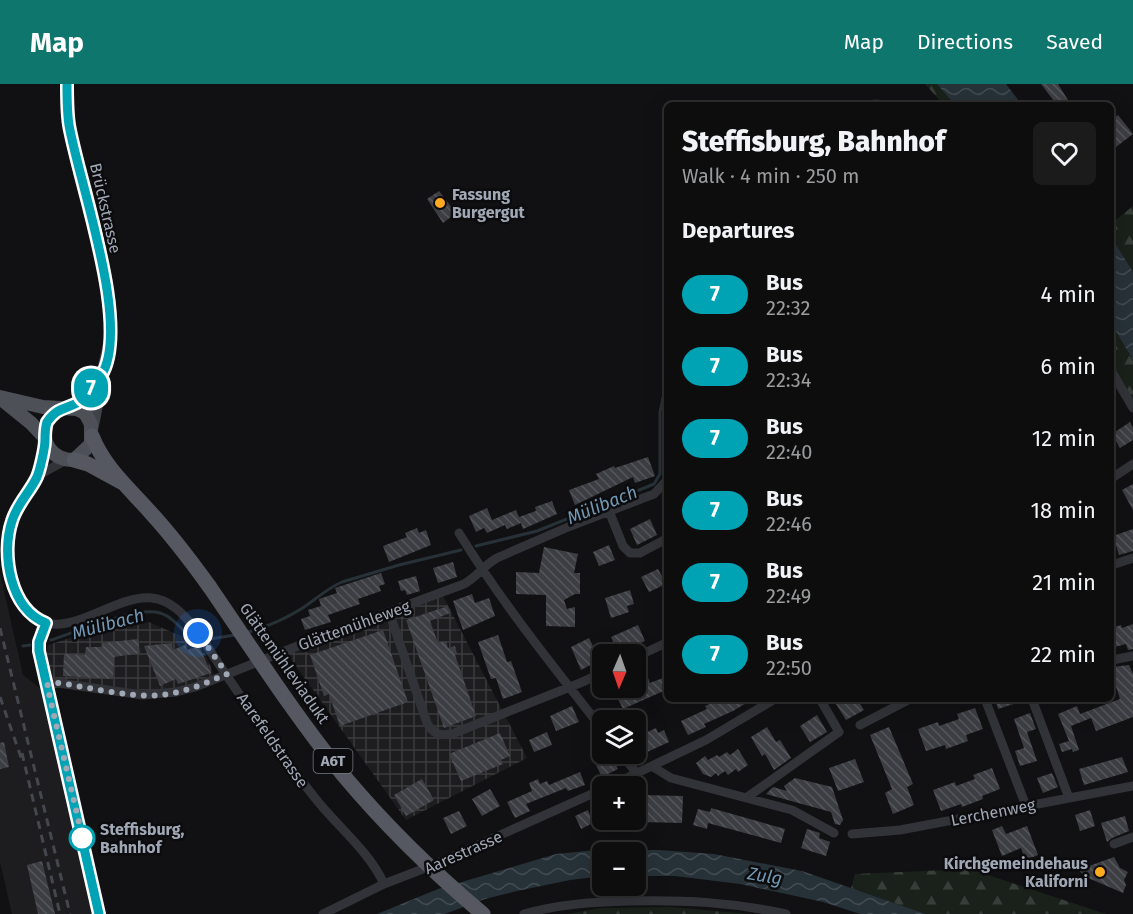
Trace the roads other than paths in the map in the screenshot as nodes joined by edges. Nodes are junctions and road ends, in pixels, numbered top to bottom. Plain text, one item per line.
1 (67, 84) edge
2 (102, 375) junction
3 (1114, 375) edge
4 (0, 398) edge
5 (64, 407) junction
6 (1133, 408) edge
7 (92, 433) junction
8 (45, 440) junction
9 (70, 460) junction
10 (1133, 464) edge
11 (37, 476) junction
12 (1114, 477) edge
13 (121, 482) junction
14 (664, 483) edge
15 (609, 511) junction
16 (459, 534) dead end
17 (664, 540) edge
18 (1133, 558) edge
19 (1114, 564) edge
20 (482, 571) junction
21 (389, 612) junction
22 (46, 623) junction
23 (664, 644) edge
24 (646, 652) edge
25 (1133, 656) edge
26 (1114, 660) edge
27 (227, 674) junction
28 (592, 677) edge
29 (47, 685) junction
30 (569, 687) junction
31 (770, 702) edge
32 (822, 702) edge
33 (904, 702) edge
34 (986, 702) edge
35 (1033, 702) edge
36 (592, 716) edge
37 (860, 725) dead end
38 (629, 764) edge
39 (653, 767) junction
40 (637, 774) junction
41 (632, 776) edge
42 (1133, 786) edge
43 (592, 794) edge
44 (746, 798) junction
45 (1069, 798) junction
46 (1026, 806) junction
47 (834, 833) dead end
48 (852, 834) dead end
49 (1133, 837) edge
50 (1114, 844) dead end
51 (384, 884) junction
52 (99, 914) edge
53 (323, 914) edge
54 (483, 914) edge
55 (524, 914) edge
56 (786, 914) edge

1 - 2 main road, Brückstrasse
2 - 5 main road, Brückstrasse
2 - 7 main road, Brückstrasse
3 - 6 street
4 - 5 main road
4 - 8 main road
5 - 7 main road
5 - 8 main road
7 - 9 main road
7 - 13 highway, A6T
8 - 9 main road
8 - 11 street
9 - 11 street
9 - 13 highway, A6T
10 - 12 street
11 - 22 street
13 - 54 highway, Glättemühleviadukt / A6T, bridge
14 - 15 street, Glättemühleweg
15 - 17 street
15 - 20 street, Glättemühleweg
16 - 20 street
18 - 19 street
20 - 21 street, Glättemühleweg
20 - 30 street
21 - 27 street, Glättemühleweg
21 - 30 street
22 - 27 street, Aarefeldstrasse
22 - 29 street
23 - 24 street
25 - 26 street
27 - 29 street, Glättemühleweg
27 - 51 street, Aarefeldstrasse
28 - 30 street
29 - 52 street
30 - 36 street
31 - 39 street
32 - 44 street
33 - 37 street
34 - 46 street
35 - 45 street
38 - 40 street
39 - 40 street
39 - 44 street
40 - 41 street
42 - 45 street, Lerchenweg
43 - 51 street, Aarestrasse
44 - 47 street
45 - 46 street, Lerchenweg
46 - 48 street, Lerchenweg
49 - 50 street
51 - 53 street, Aarestrasse
55 - 56 street

